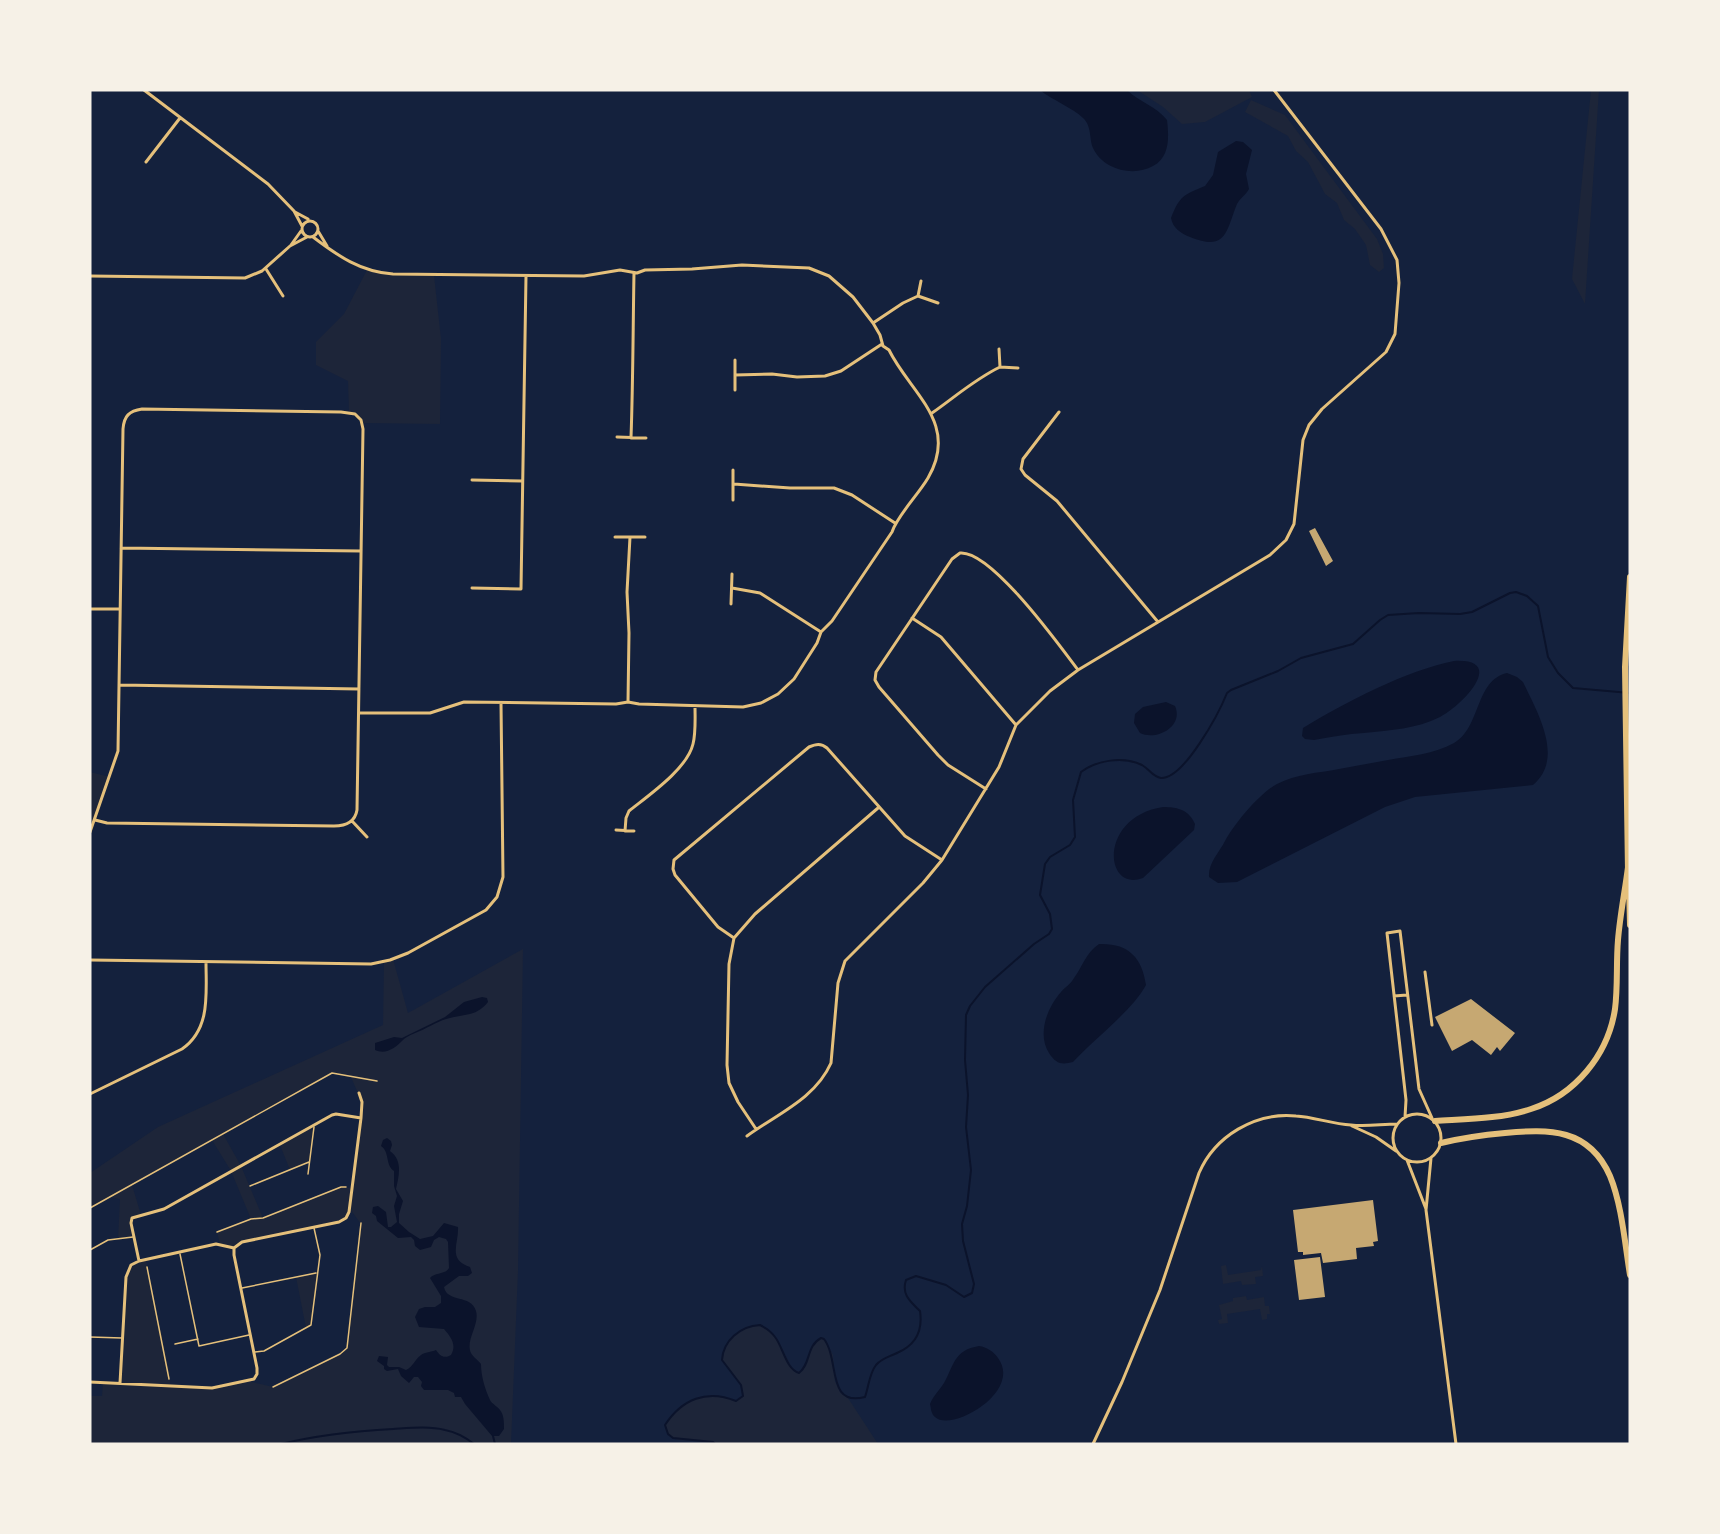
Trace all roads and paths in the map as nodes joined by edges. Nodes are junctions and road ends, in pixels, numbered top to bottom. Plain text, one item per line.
1 (144, 90) edge
2 (1274, 90) edge
3 (180, 118) junction
4 (146, 162) dead end
5 (294, 211) junction
6 (309, 220) junction
7 (302, 228) junction
8 (318, 231) junction
9 (307, 237) junction
10 (312, 237) junction
11 (290, 246) junction
12 (328, 248) junction
13 (266, 269) junction
14 (634, 273) junction
15 (90, 276) edge
16 (526, 276) junction
17 (921, 281) dead end
18 (283, 296) dead end
19 (918, 296) junction
20 (938, 303) dead end
21 (873, 323) junction
22 (882, 344) junction
23 (999, 349) dead end
24 (735, 360) dead end
25 (1000, 367) junction
26 (1018, 368) dead end
27 (735, 375) junction
28 (735, 390) dead end
29 (1059, 412) dead end
30 (932, 413) junction
31 (617, 437) dead end
32 (631, 438) junction
33 (646, 438) dead end
34 (733, 470) dead end
35 (472, 480) dead end
36 (522, 481) junction
37 (734, 484) junction
38 (734, 500) dead end
39 (895, 523) junction
40 (615, 537) dead end
41 (630, 537) junction
42 (645, 537) dead end
43 (121, 548) junction
44 (361, 551) junction
45 (732, 574) dead end
46 (1630, 577) edge
47 (472, 588) dead end
48 (732, 588) junction
49 (731, 604) dead end
50 (90, 609) edge
51 (120, 609) junction
52 (912, 618) junction
53 (1158, 622) junction
54 (821, 632) junction
55 (1078, 670) junction
56 (120, 685) junction
57 (359, 689) junction
58 (628, 702) junction
59 (501, 703) junction
60 (695, 706) junction
61 (359, 713) junction
62 (1016, 725) junction
63 (986, 789) junction
64 (878, 808) junction
65 (95, 820) junction
66 (352, 821) junction
67 (616, 830) dead end
68 (625, 831) junction
69 (634, 831) dead end
70 (90, 832) edge
71 (367, 837) dead end
72 (942, 860) junction
73 (1628, 867) junction
74 (1630, 925) edge
75 (734, 938) junction
76 (90, 960) edge
77 (206, 962) junction
78 (1425, 972) dead end
79 (1408, 995) junction
80 (1394, 996) junction
81 (1432, 1025) dead end
82 (377, 1081) dead end
83 (359, 1093) dead end
84 (90, 1094) edge
85 (1405, 1117) junction
86 (361, 1118) junction
87 (1433, 1119) junction
88 (1397, 1124) junction
89 (1351, 1125) junction
90 (314, 1126) junction
91 (756, 1130) junction
92 (747, 1136) dead end
93 (1441, 1143) junction
94 (1399, 1154) junction
95 (1431, 1158) junction
96 (1407, 1160) junction
97 (309, 1162) junction
98 (308, 1174) dead end
99 (250, 1186) dead end
100 (347, 1188) dead end
101 (90, 1208) edge
102 (1426, 1210) junction
103 (361, 1223) dead end
104 (314, 1227) junction
105 (217, 1232) dead end
106 (134, 1237) junction
107 (234, 1248) junction
108 (90, 1250) edge
109 (179, 1252) junction
110 (139, 1261) junction
111 (147, 1266) dead end
112 (317, 1272) junction
113 (1630, 1275) edge
114 (241, 1288) junction
115 (250, 1335) junction
116 (90, 1336) edge
117 (123, 1338) junction
118 (198, 1339) junction
119 (175, 1344) dead end
120 (254, 1353) junction
121 (169, 1380) dead end
122 (90, 1382) edge
123 (120, 1383) junction
124 (273, 1387) dead end
125 (1093, 1444) edge
126 (1456, 1444) edge

1 - 3 street
2 - 53 street
3 - 4 street
3 - 5 street
5 - 6 street
5 - 7 street
6 - 7 street
6 - 8 street
7 - 9 street
7 - 11 street
8 - 10 street
8 - 12 street
9 - 10 street
9 - 11 street
10 - 12 street
11 - 13 street
12 - 16 street
13 - 15 street
13 - 18 street
14 - 16 street
14 - 21 street
14 - 32 street
16 - 36 street
17 - 19 street
19 - 20 street
19 - 21 street
21 - 22 street
22 - 27 street
22 - 30 street
23 - 25 street
24 - 27 street
25 - 26 street
25 - 30 street
27 - 28 street
29 - 53 street
30 - 39 street
31 - 32 street
32 - 33 street
34 - 37 street
35 - 36 street
36 - 47 street
37 - 38 street
37 - 39 street
39 - 54 street
40 - 41 street
41 - 42 street
41 - 58 street
43 - 44 street
43 - 44 street
43 - 51 street
44 - 57 street
45 - 48 street
46 - 73 highway
48 - 49 street
48 - 54 street
50 - 51 street
51 - 56 street
52 - 55 street
52 - 62 street
52 - 63 street
53 - 55 street
54 - 60 street
55 - 62 street
56 - 57 street
56 - 65 street
57 - 61 street
58 - 59 street
58 - 60 street
59 - 61 street
59 - 77 street
60 - 68 street
61 - 66 street
62 - 63 street
63 - 72 street
64 - 72 street
64 - 75 street
64 - 75 street
65 - 66 street
65 - 70 street
66 - 71 street
67 - 68 street
68 - 69 street
72 - 91 street
73 - 74 highway
73 - 87 highway
75 - 91 street
76 - 77 street
77 - 84 street
78 - 81 street
79 - 80 street
79 - 80 street
79 - 87 street
80 - 85 street
82 - 101 path
83 - 86 street
85 - 87 street
85 - 88 street
86 - 90 street
86 - 104 street
87 - 93 street
88 - 89 street
88 - 94 street
89 - 94 street
89 - 125 street
90 - 97 lane
90 - 106 street
91 - 92 street
93 - 95 street
93 - 113 highway
94 - 96 street
95 - 96 street
95 - 102 street
96 - 102 street
97 - 98 lane
97 - 99 lane
100 - 105 path
102 - 126 street
103 - 124 path
104 - 107 street
104 - 112 lane
106 - 108 lane
106 - 110 street
107 - 109 street
107 - 114 street
109 - 110 street
109 - 118 lane
110 - 117 street
111 - 121 path
112 - 114 lane
112 - 120 lane
114 - 115 street
115 - 118 lane
115 - 120 street
116 - 117 lane
117 - 123 street
118 - 119 lane
120 - 123 street
122 - 123 street

